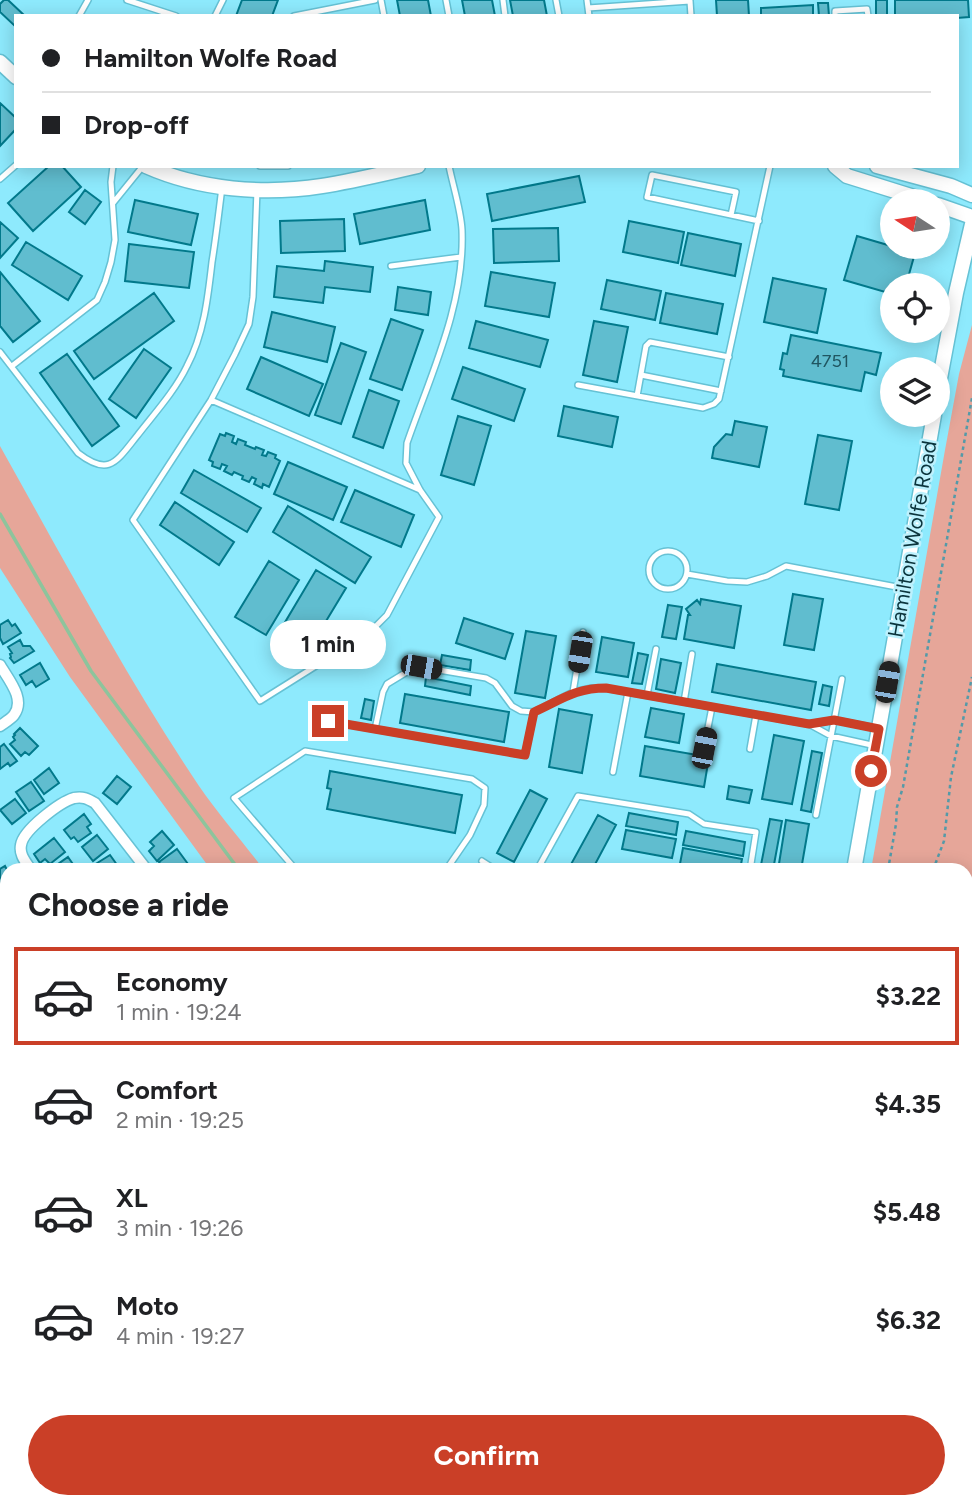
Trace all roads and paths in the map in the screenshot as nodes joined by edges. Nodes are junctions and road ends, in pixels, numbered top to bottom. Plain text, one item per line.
1 (127, 0) edge
2 (375, 0) edge
3 (586, 0) edge
4 (588, 8) junction
5 (170, 14) edge
6 (304, 14) edge
7 (589, 14) edge
8 (691, 14) edge
9 (835, 14) edge
10 (868, 14) edge
11 (0, 63) edge
12 (14, 75) edge
13 (14, 167) edge
14 (113, 168) edge
15 (149, 168) edge
16 (153, 168) edge
17 (409, 168) edge
18 (449, 168) edge
19 (770, 168) edge
20 (837, 168) edge
21 (884, 168) edge
22 (0, 179) edge
23 (222, 187) junction
24 (889, 189) edge
25 (257, 190) junction
26 (972, 195) edge
27 (113, 202) junction
28 (950, 209) edge
29 (731, 215) junction
30 (972, 217) edge
31 (759, 221) junction
32 (972, 224) edge
33 (461, 257) junction
34 (391, 266) dead end
35 (972, 267) edge
36 (959, 279) junction
37 (0, 352) edge
38 (944, 357) edge
39 (729, 358) junction
40 (12, 366) junction
41 (641, 375) junction
42 (578, 385) dead end
43 (721, 391) junction
44 (637, 396) junction
45 (972, 398) edge
46 (211, 400) junction
47 (932, 427) edge
48 (420, 490) junction
49 (687, 574) junction
50 (904, 588) junction
51 (583, 632) dead end
52 (656, 649) dead end
53 (692, 654) dead end
54 (0, 666) edge
55 (972, 677) edge
56 (842, 679) dead end
57 (573, 692) junction
58 (628, 692) junction
59 (647, 695) junction
60 (684, 702) junction
61 (712, 707) junction
62 (534, 712) junction
63 (756, 715) junction
64 (834, 720) junction
65 (328, 721) dead end
66 (809, 724) junction
67 (0, 726) edge
68 (375, 729) junction
69 (879, 729) junction
70 (831, 736) junction
71 (876, 746) junction
72 (704, 748) dead end
73 (750, 749) dead end
74 (613, 772) dead end
75 (816, 815) dead end
76 (482, 861) dead end
77 (26, 863) edge
78 (142, 863) edge
79 (290, 863) edge
80 (451, 863) edge
81 (485, 863) edge
82 (541, 863) edge
83 (751, 863) edge
84 (855, 863) edge
85 (889, 863) edge
86 (936, 863) edge

1 - 5 lane
2 - 6 lane
3 - 4 lane
4 - 7 lane
4 - 8 lane
9 - 10 lane
11 - 12 street
13 - 22 lane
14 - 27 lane
15 - 27 lane
16 - 23 street
17 - 25 street
18 - 33 lane
19 - 31 lane
20 - 24 street
21 - 26 street
23 - 25 street
23 - 40 lane
25 - 46 lane
27 - 40 lane
28 - 30 street
29 - 29 lane
29 - 31 lane
31 - 39 lane
32 - 36 street
33 - 34 lane
33 - 48 lane
35 - 36 street
36 - 38 street
37 - 40 lane
39 - 41 lane
39 - 43 lane
41 - 43 lane
41 - 44 lane
42 - 44 lane
43 - 44 lane
45 - 85 path
46 - 48 lane
46 - 48 lane
47 - 50 street, Hamilton Wolfe Road
49 - 49 lane
49 - 50 lane
50 - 69 street, Hamilton Wolfe Road
51 - 57 lane
52 - 59 lane
53 - 60 lane
54 - 67 street
55 - 86 path
56 - 64 lane
57 - 58 lane
57 - 62 lane
58 - 59 lane
58 - 74 lane
59 - 60 lane
60 - 61 lane
61 - 63 lane
61 - 72 lane
62 - 68 lane
62 - 68 lane
63 - 66 lane
63 - 73 lane
64 - 66 lane
64 - 69 lane
64 - 70 lane
65 - 68 lane
66 - 70 lane
69 - 71 street, Hamilton Wolfe Road
70 - 71 lane
70 - 75 lane
71 - 84 street, Hamilton Wolfe Road
76 - 81 lane
77 - 78 street
79 - 80 lane
82 - 83 lane

